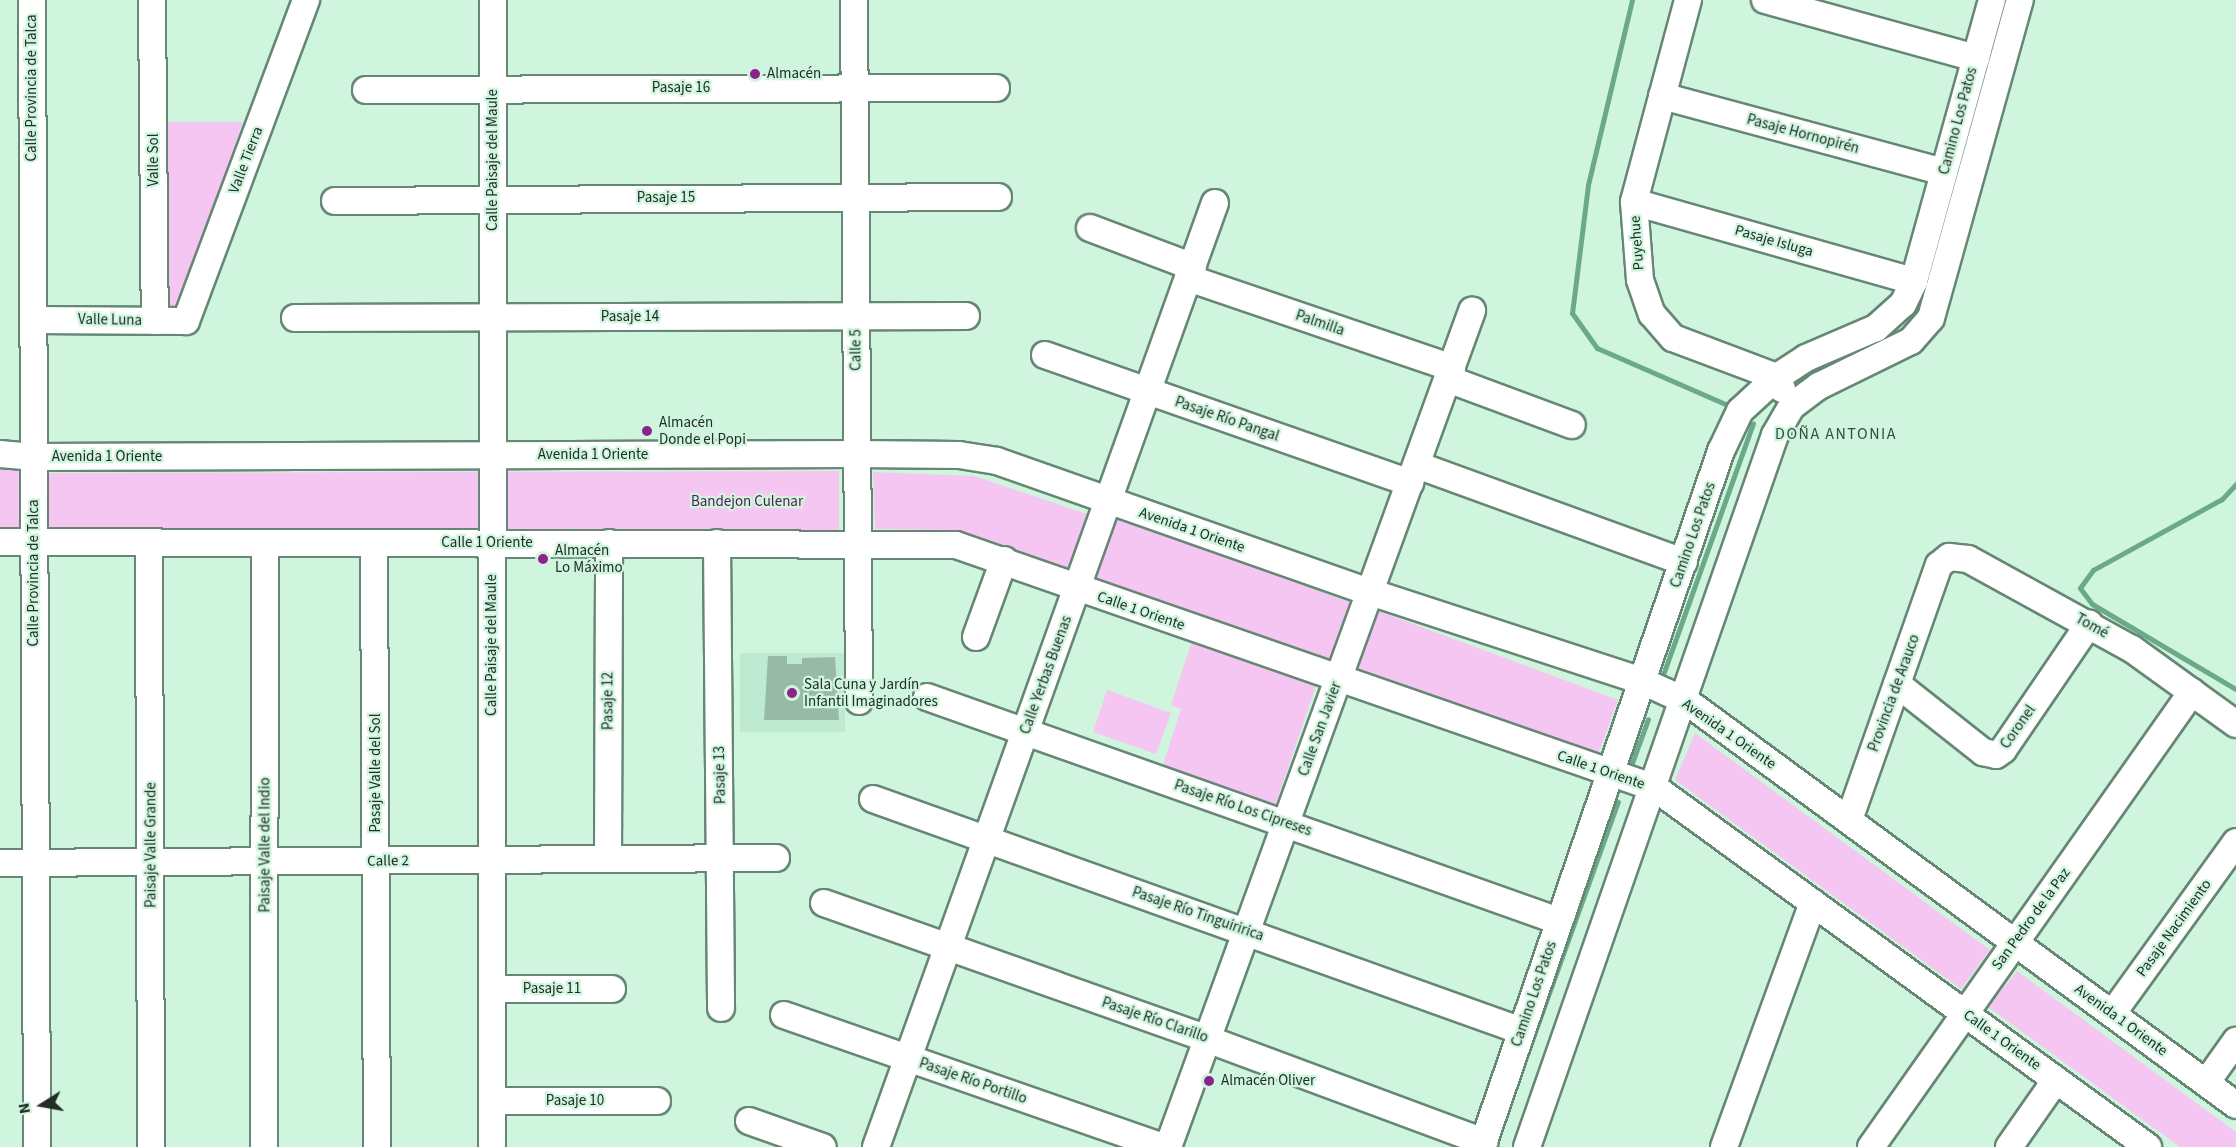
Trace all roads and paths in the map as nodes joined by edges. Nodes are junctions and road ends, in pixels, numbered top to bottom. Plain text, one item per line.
1 (32, 0) edge
2 (152, 0) edge
3 (306, 0) edge
4 (493, 0) edge
5 (854, 0) edge
6 (1688, 0) edge
7 (1765, 0) edge
8 (1992, 0) edge
9 (2020, 0) edge
10 (1976, 58) junction
11 (854, 88) junction
12 (996, 88) dead end
13 (493, 89) junction
14 (366, 90) dead end
15 (1662, 96) junction
16 (1944, 172) junction
17 (855, 197) junction
18 (998, 197) dead end
19 (493, 199) junction
20 (335, 201) dead end
21 (1634, 202) junction
22 (1215, 204) dead end
23 (1090, 228) dead end
24 (1190, 272) junction
25 (1914, 281) junction
26 (1473, 311) dead end
27 (856, 316) junction
28 (966, 316) dead end
29 (493, 317) junction
30 (295, 318) dead end
31 (33, 320) junction
32 (155, 321) junction
33 (186, 321) joint
34 (1045, 355) dead end
35 (1450, 373) junction
36 (1777, 377) junction
37 (1148, 392) junction
38 (1792, 406) junction
39 (1572, 425) dead end
40 (0, 454) edge
41 (857, 454) junction
42 (493, 456) junction
43 (33, 458) junction
44 (1413, 474) junction
45 (1108, 501) junction
46 (0, 542) edge
47 (149, 543) junction
48 (265, 543) junction
49 (374, 543) junction
50 (493, 543) junction
51 (609, 543) junction
52 (717, 543) junction
53 (858, 543) junction
54 (34, 544) junction
55 (1004, 560) junction
56 (1684, 562) junction
57 (1939, 565) joint
58 (1077, 588) junction
59 (1370, 592) junction
60 (2089, 624) junction
61 (976, 637) dead end
62 (1338, 679) junction
63 (1642, 681) junction
64 (1897, 684) junction
65 (2192, 692) junction
66 (927, 698) dead end
67 (859, 700) dead end
68 (1686, 701) junction
69 (2236, 724) edge
70 (1025, 732) junction
71 (1611, 773) junction
72 (1655, 788) junction
73 (873, 799) dead end
74 (1849, 820) junction
75 (1286, 823) junction
76 (987, 839) junction
77 (2236, 842) edge
78 (776, 858) dead end
79 (492, 859) junction
80 (608, 859) junction
81 (721, 859) junction
82 (151, 860) junction
83 (266, 861) junction
84 (376, 862) junction
85 (0, 863) edge
86 (35, 863) junction
87 (824, 903) dead end
88 (1813, 903) junction
89 (1559, 921) junction
90 (1246, 931) junction
91 (2015, 942) junction
92 (948, 947) junction
93 (493, 989) junction
94 (612, 989) dead end
95 (721, 1008) dead end
96 (1964, 1013) junction
97 (2112, 1014) junction
98 (784, 1015) dead end
99 (1522, 1030) junction
100 (1207, 1038) junction
101 (2236, 1041) edge
102 (908, 1059) junction
103 (2056, 1080) junction
104 (2206, 1083) junction
105 (492, 1101) junction
106 (657, 1101) dead end
107 (2236, 1105) edge
108 (749, 1121) dead end
109 (1483, 1145) edge
110 (36, 1147) edge
111 (151, 1147) edge
112 (264, 1147) edge
113 (377, 1147) edge
114 (492, 1147) edge
115 (823, 1147) edge
116 (876, 1147) edge
117 (1162, 1147) edge
118 (1167, 1147) edge
119 (1527, 1147) edge
120 (1724, 1147) edge
121 (1871, 1147) edge
122 (2009, 1147) edge
123 (2148, 1147) edge

1 - 31 street, Calle Provincia de Talca
2 - 32 street, Valle Sol
3 - 33 street, Valle Tierra
4 - 13 street, Calle Paisaje del Maule
5 - 11 street, Calle 5
6 - 15 street, Puyehue
7 - 10 street
8 - 10 street, Camino Los Patos
9 - 38 street, Camino Los Patos
10 - 16 street, Camino Los Patos
11 - 12 street, Pasaje 16
11 - 13 street, Pasaje 16
11 - 17 street, Calle 5
13 - 14 street, Pasaje 16
13 - 19 street, Calle Paisaje del Maule
15 - 16 street, Pasaje Hornopirén
15 - 21 street, Puyehue
16 - 25 street, Camino Los Patos
17 - 18 street, Pasaje 15
17 - 19 street, Pasaje 15
17 - 27 street, Calle 5
19 - 20 street, Pasaje 15
19 - 29 street, Calle Paisaje del Maule
21 - 25 street, Pasaje Isluga
21 - 36 street, Puyehue
22 - 24 street, Calle Yerbas Buenas
23 - 24 street, Palmilla
24 - 35 street, Palmilla
24 - 37 street, Calle Yerbas Buenas
25 - 36 street, Camino Los Patos
26 - 35 street, Calle San Javier
27 - 28 street, Pasaje 14
27 - 29 street, Pasaje 14
27 - 41 street, Calle 5
29 - 30 street, Pasaje 14
29 - 42 street, Calle Paisaje del Maule
31 - 32 street, Valle Luna
31 - 43 street, Calle Provincia de Talca
32 - 33 street, Valle Luna
34 - 37 street, Pasaje Río Pangal
35 - 39 street, Palmilla
35 - 44 street, Calle San Javier
36 - 38 street
36 - 56 street, Camino Los Patos
37 - 44 street, Pasaje Río Pangal
37 - 45 street, Calle Yerbas Buenas
38 - 68 street, Camino Los Patos
40 - 43 street, Avenida 1 Oriente
41 - 42 street, Avenida 1 Oriente
41 - 45 street, Avenida 1 Oriente
41 - 53 street, Calle 5
42 - 43 street, Avenida 1 Oriente
42 - 50 street, Calle Paisaje del Maule
43 - 54 street, Calle Provincia de Talca
44 - 56 street, Pasaje Río Pangal
44 - 59 street, Calle San Javier
45 - 58 street, Calle Yerbas Buenas
45 - 59 street, Avenida 1 Oriente
46 - 54 street, Calle 1 Oriente
47 - 48 street, Calle 1 Oriente
47 - 54 street, Calle 1 Oriente
47 - 82 street, Paisaje Valle Grande
48 - 49 street, Calle 1 Oriente
48 - 83 street, Paisaje Valle del Indio
49 - 50 street, Calle 1 Oriente
49 - 84 street, Pasaje Valle del Sol
50 - 51 street, Calle 1 Oriente
50 - 79 street, Calle Paisaje del Maule
51 - 52 street, Calle 1 Oriente
51 - 80 street, Pasaje 12
52 - 53 street, Calle 1 Oriente
52 - 81 street, Pasaje 13
53 - 55 street, Calle 1 Oriente
53 - 67 street, Calle 5
54 - 86 street, Calle Provincia de Talca
55 - 58 street, Calle 1 Oriente
55 - 61 street
56 - 63 street, Camino Los Patos
57 - 60 street, Tomé
57 - 64 street, Provincia de Arauco
58 - 62 street, Calle 1 Oriente
58 - 70 street, Calle Yerbas Buenas
59 - 62 street, Calle San Javier
59 - 63 street, Avenida 1 Oriente
60 - 64 street, Coronel
60 - 65 street, Tomé
62 - 71 street, Calle 1 Oriente
62 - 75 street, Calle San Javier
63 - 68 street, Avenida 1 Oriente
63 - 71 street, Camino Los Patos
64 - 74 street, Provincia de Arauco
65 - 69 street, Tomé
65 - 91 street, San Pedro de la Paz
66 - 70 street, Pasaje Río Los Cipreses
68 - 72 street, Camino Los Patos
68 - 74 street, Avenida 1 Oriente
70 - 75 street, Pasaje Río Los Cipreses
70 - 76 street, Calle Yerbas Buenas
71 - 72 street, Calle 1 Oriente
71 - 89 street, Camino Los Patos
72 - 88 street, Calle 1 Oriente
72 - 119 street, Camino Los Patos
73 - 76 street, Pasaje Río Tinguiririca
74 - 91 street, Avenida 1 Oriente
75 - 89 street, Pasaje Río Los Cipreses
75 - 90 street, Calle San Javier
76 - 90 street, Pasaje Río Tinguiririca
76 - 92 street, Calle Yerbas Buenas
77 - 97 street, Pasaje Nacimiento
78 - 81 street, Calle 2
79 - 80 street, Calle 2
79 - 84 street, Calle 2
79 - 93 street, Calle Paisaje del Maule
80 - 81 street, Calle 2
81 - 95 street, Pasaje 13
82 - 83 street, Calle 2
82 - 86 street, Calle 2
82 - 111 street, Paisaje Valle Grande
83 - 84 street, Calle 2
83 - 112 street, Paisaje Valle del Indio
84 - 113 street, Pasaje Valle del Sol
85 - 86 street, Calle 2
86 - 110 street, Calle Provincia de Talca
87 - 92 street, Pasaje Río Clarillo
88 - 96 street, Calle 1 Oriente
88 - 120 street
89 - 99 street, Camino Los Patos
90 - 99 street, Pasaje Río Tinguiririca
90 - 100 street, Calle San Javier
91 - 96 street, San Pedro de la Paz
91 - 97 street, Avenida 1 Oriente
92 - 100 street, Pasaje Río Clarillo
92 - 102 street, Calle Yerbas Buenas
93 - 94 street, Pasaje 11
93 - 105 street, Calle Paisaje del Maule
96 - 103 street, Calle 1 Oriente
96 - 121 street, San Pedro de la Paz
97 - 104 street, Avenida 1 Oriente
98 - 102 street, Pasaje Río Portillo
99 - 109 street, Camino Los Patos
100 - 109 street, Pasaje Río Clarillo
100 - 118 street, Calle San Javier
101 - 104 street
102 - 116 street, Calle Yerbas Buenas
102 - 117 street, Pasaje Río Portillo
103 - 122 street
103 - 123 street, Calle 1 Oriente
104 - 107 street, Avenida 1 Oriente
105 - 106 street, Pasaje 10
105 - 114 street, Calle Paisaje del Maule
108 - 115 street

